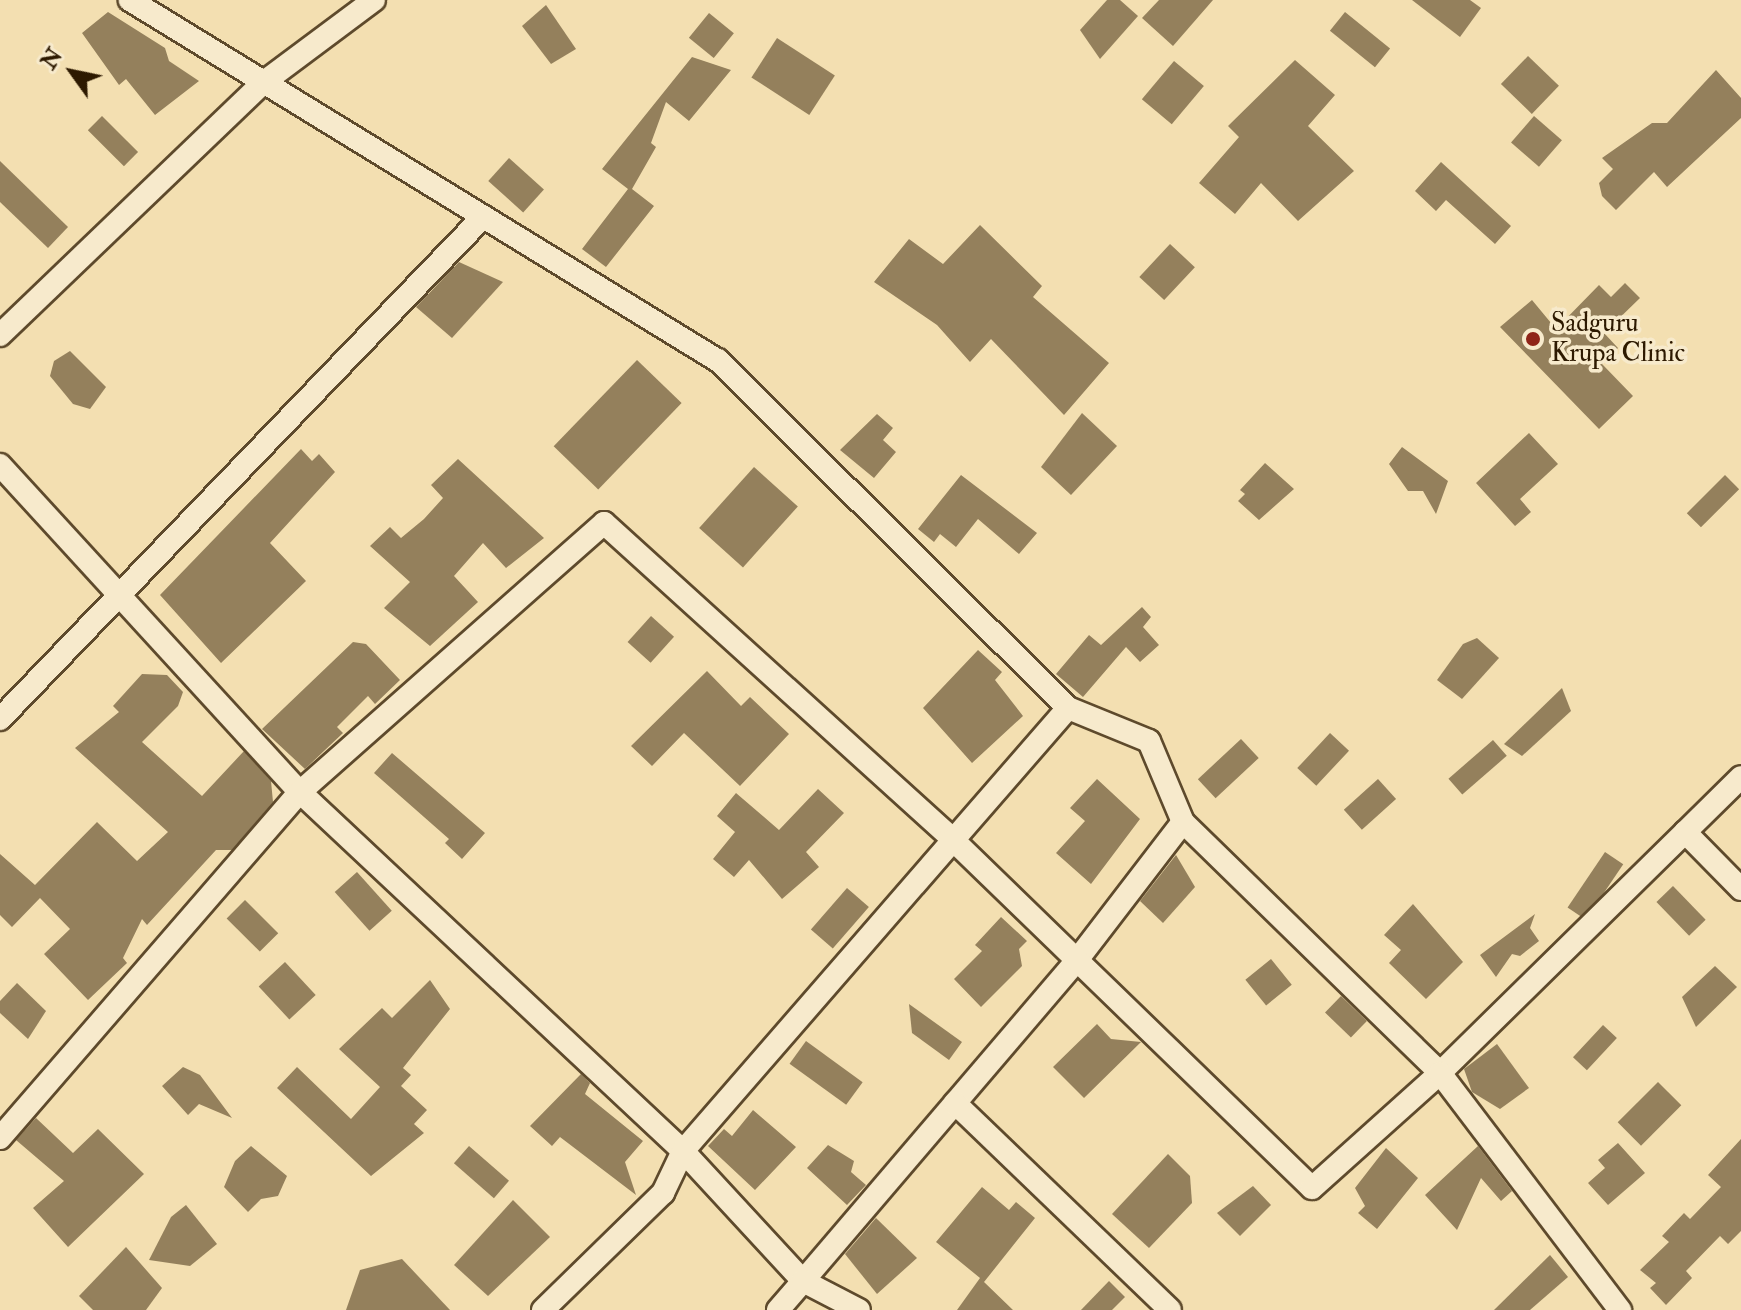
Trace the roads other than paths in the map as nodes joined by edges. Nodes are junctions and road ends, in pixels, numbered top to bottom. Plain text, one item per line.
1 (130, 0) edge
2 (374, 0) edge
3 (264, 82) junction
4 (483, 217) junction
5 (0, 335) edge
6 (0, 465) edge
7 (118, 596) junction
8 (1068, 708) junction
9 (0, 719) edge
10 (1741, 777) edge
11 (300, 792) junction
12 (1183, 822) junction
13 (1685, 832) junction
14 (950, 837) junction
15 (1741, 889) edge
16 (1074, 964) junction
17 (1440, 1073) junction
18 (955, 1103) junction
19 (0, 1138) edge
20 (683, 1151) junction
21 (803, 1281) junction
22 (1612, 1307) edge
23 (543, 1310) edge
24 (778, 1310) edge
25 (859, 1310) edge
26 (1170, 1310) edge

1 - 3 street
2 - 3 street
3 - 4 street
3 - 5 street
4 - 7 street
4 - 8 street
6 - 7 street
7 - 9 street
7 - 11 street
8 - 12 street
8 - 14 street
10 - 13 street
11 - 14 street
11 - 19 street
11 - 20 street
12 - 16 street
12 - 17 street
13 - 15 street
13 - 17 street
14 - 16 street
14 - 20 street
16 - 17 street
16 - 18 street
17 - 22 street
18 - 21 street
18 - 26 street
20 - 21 street
20 - 23 street
21 - 24 street
21 - 25 street

